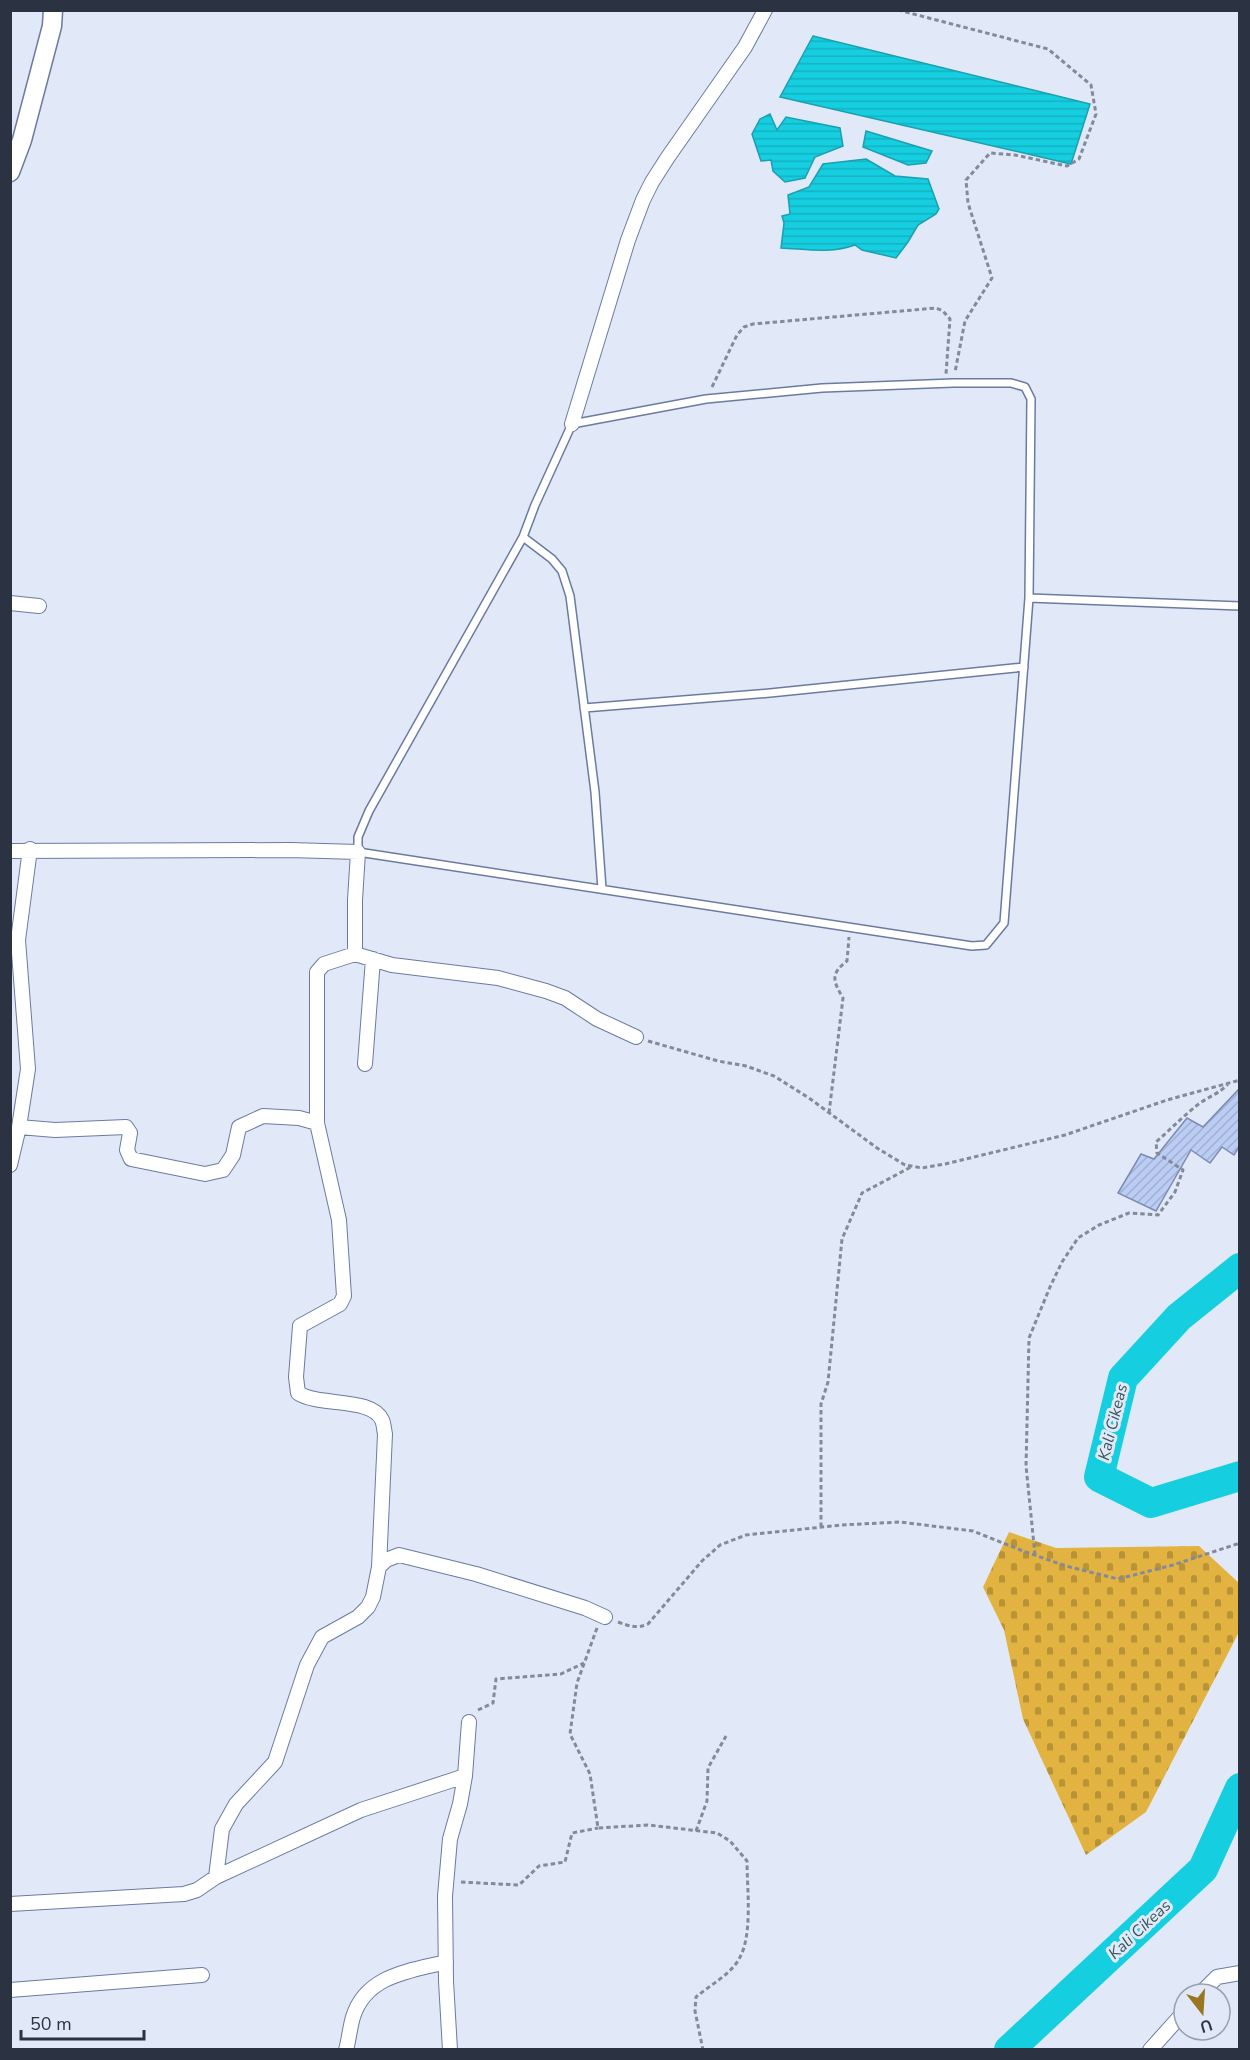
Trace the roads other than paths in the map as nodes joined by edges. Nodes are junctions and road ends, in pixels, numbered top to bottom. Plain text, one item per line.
1 (54, 10) edge
2 (765, 10) edge
3 (10, 172) edge
4 (572, 424) junction
5 (523, 537) junction
6 (1029, 598) junction
7 (10, 603) edge
8 (39, 606) dead end
9 (1239, 606) edge
10 (1024, 668) junction
11 (584, 708) junction
12 (30, 849) junction
13 (10, 851) edge
14 (358, 852) junction
15 (602, 889) junction
16 (355, 954) junction
17 (373, 959) junction
18 (636, 1037) road end
19 (366, 1064) dead end
20 (317, 1124) junction
21 (19, 1127) junction
22 (10, 1165) edge
23 (379, 1568) junction
24 (605, 1617) road end
25 (469, 1722) road end
26 (465, 1776) junction
27 (216, 1877) junction
28 (10, 1904) edge
29 (446, 1962) junction
30 (1239, 1973) edge
31 (202, 1975) dead end
32 (1212, 1982) edge
33 (10, 1990) edge
34 (1172, 2025) edge
35 (346, 2049) edge
36 (450, 2049) edge
37 (1150, 2049) edge

1 - 3 main road
2 - 4 street
4 - 5 lane
4 - 6 lane
5 - 11 lane
5 - 14 lane
6 - 9 lane
6 - 10 lane
7 - 8 street
10 - 11 lane
10 - 15 lane
11 - 15 lane
12 - 13 street
12 - 14 street
12 - 21 street
14 - 15 lane
14 - 16 street
16 - 17 street
16 - 20 street
17 - 18 street
17 - 19 street
20 - 21 street
20 - 23 street
21 - 22 street
23 - 24 street
23 - 27 street
25 - 26 street
26 - 27 street
26 - 29 street
27 - 28 street
29 - 35 street
29 - 36 street
30 - 32 street
31 - 33 street
34 - 37 street

